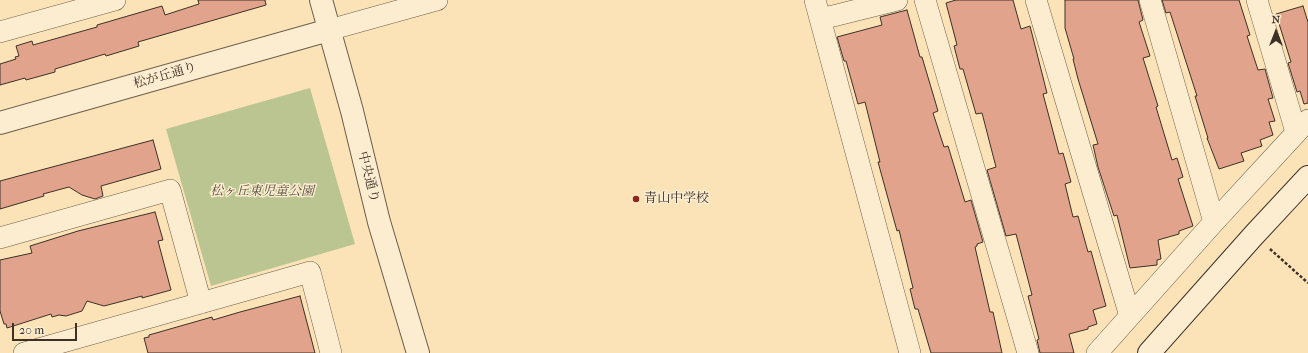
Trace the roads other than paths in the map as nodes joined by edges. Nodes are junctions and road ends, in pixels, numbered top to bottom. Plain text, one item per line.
1 (115, 0) edge
2 (321, 0) edge
3 (437, 0) edge
4 (897, 0) edge
5 (925, 0) edge
6 (1036, 0) edge
7 (1150, 0) edge
8 (1257, 0) edge
9 (818, 10) edge
10 (329, 30) junction
11 (0, 32) edge
12 (0, 123) edge
13 (1302, 126) edge
14 (1308, 178) edge
15 (1214, 222) junction
16 (0, 238) edge
17 (200, 303) junction
18 (1130, 316) junction
19 (24, 353) edge
20 (331, 353) edge
21 (418, 353) edge
22 (910, 353) edge
23 (1028, 353) edge
24 (1097, 353) edge
25 (1149, 353) edge

1 - 11 street
2 - 10 street, 中央通り
3 - 10 street
4 - 9 street
5 - 23 street
6 - 18 street
7 - 15 street
8 - 13 street
9 - 22 street
10 - 12 street, 松が丘通り
10 - 21 street, 中央通り
13 - 15 street
14 - 25 street
15 - 18 street
16 - 17 street
17 - 19 street
17 - 20 street
18 - 24 street

